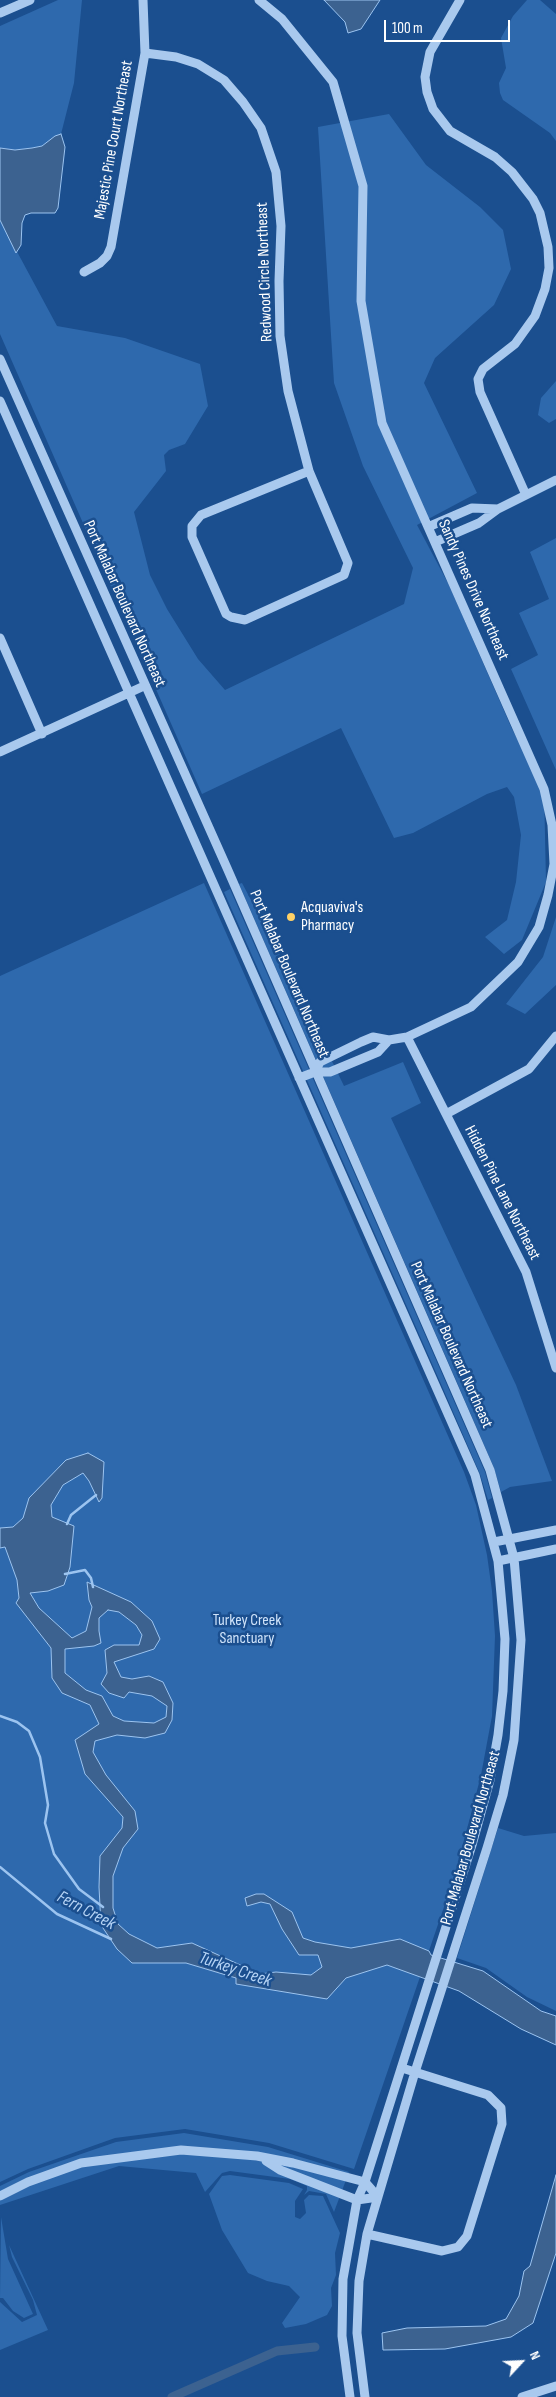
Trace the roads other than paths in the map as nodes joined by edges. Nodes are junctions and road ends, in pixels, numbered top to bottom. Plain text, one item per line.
1 (30, 0) edge
2 (143, 0) edge
3 (259, 0) edge
4 (460, 0) edge
5 (0, 13) edge
6 (145, 54) junction
7 (84, 272) dead end
8 (0, 359) edge
9 (0, 401) edge
10 (309, 471) junction
11 (556, 480) edge
12 (526, 495) junction
13 (498, 510) junction
14 (462, 512) junction
15 (428, 527) junction
16 (469, 527) junction
17 (435, 542) junction
18 (0, 638) edge
19 (144, 686) junction
20 (129, 694) junction
21 (42, 734) junction
22 (0, 752) edge
23 (196, 800) junction
24 (180, 808) junction
25 (556, 1036) edge
26 (407, 1037) junction
27 (389, 1040) junction
28 (315, 1072) junction
29 (299, 1078) junction
30 (446, 1114) junction
31 (556, 1368) edge
32 (556, 1530) edge
33 (509, 1539) junction
34 (494, 1542) junction
35 (556, 1549) edge
36 (514, 1558) junction
37 (498, 1561) junction
38 (505, 1639) junction
39 (521, 1640) junction
40 (498, 1735) junction
41 (514, 1740) junction
42 (402, 2068) junction
43 (415, 2072) junction
44 (257, 2156) junction
45 (365, 2182) junction
46 (0, 2196) edge
47 (378, 2197) junction
48 (357, 2200) junction
49 (367, 2234) junction
50 (556, 2386) edge
51 (350, 2397) edge
52 (365, 2397) edge
53 (522, 2397) edge

1 - 5 street
2 - 6 street, Majestic Pine Court Northeast
3 - 15 street, Sandy Pines Drive Northeast
4 - 12 street
6 - 7 street, Majestic Pine Court Northeast
6 - 10 street, Redwood Circle Northeast
8 - 19 street, Port Malabar Boulevard Northeast
9 - 20 street, Port Malabar Boulevard Northeast
10 - 10 street, Redwood Circle Northeast
11 - 12 street
12 - 13 street
13 - 14 street
13 - 16 street
14 - 15 street
14 - 16 street
15 - 17 street, Sandy Pines Drive Northeast
16 - 17 street
17 - 26 street, Sandy Pines Drive Northeast
18 - 21 street
19 - 20 street
19 - 23 street, Port Malabar Boulevard Northeast
20 - 21 street
20 - 24 street, Port Malabar Boulevard Northeast
21 - 22 street
23 - 24 street
23 - 28 street, Port Malabar Boulevard Northeast
24 - 29 street, Port Malabar Boulevard Northeast
25 - 30 street
26 - 27 street, Sandy Pines Drive Northeast
26 - 30 street, Hidden Pine Lane Northeast
27 - 28 street, Sandy Pines Drive Northeast
27 - 28 street
28 - 29 street, Sandy Pines Drive Northeast
28 - 33 street, Port Malabar Boulevard Northeast
29 - 34 street, Port Malabar Boulevard Northeast
30 - 31 street, Hidden Pine Lane Northeast
32 - 33 street
33 - 34 street
33 - 36 street, Port Malabar Boulevard Northeast
34 - 37 street, Port Malabar Boulevard Northeast
35 - 36 street
36 - 37 street
36 - 39 street, Port Malabar Boulevard Northeast
37 - 38 street, Port Malabar Boulevard Northeast
38 - 39 street
38 - 40 street, Port Malabar Boulevard Northeast
39 - 41 street, Port Malabar Boulevard Northeast
40 - 41 street
40 - 42 street, Port Malabar Boulevard Northeast
41 - 43 street, Port Malabar Boulevard Northeast
42 - 43 street
42 - 45 street, Port Malabar Boulevard Northeast
43 - 47 street, Port Malabar Boulevard Northeast
43 - 49 street
44 - 45 street
44 - 46 street
44 - 48 street
45 - 47 street
45 - 48 street, Port Malabar Boulevard Northeast
47 - 48 street
47 - 49 street, Port Malabar Boulevard Northeast
48 - 51 street, Port Malabar Boulevard Northeast
49 - 52 street, Port Malabar Boulevard Northeast
50 - 53 street

